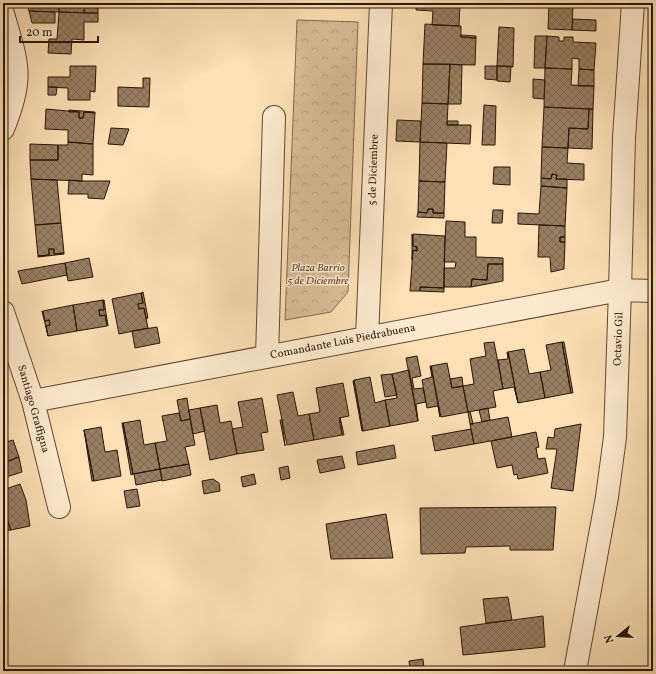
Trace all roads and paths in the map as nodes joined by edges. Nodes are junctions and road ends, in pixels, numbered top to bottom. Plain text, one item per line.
1 (381, 3) edge
2 (633, 3) edge
3 (3, 14) edge
4 (274, 117) dead end
5 (3, 129) edge
6 (620, 290) junction
7 (653, 290) edge
8 (3, 312) edge
9 (367, 338) junction
10 (267, 357) junction
11 (33, 401) junction
12 (59, 507) dead end
13 (575, 671) edge

1 - 9 street, 5 de Diciembre
2 - 6 street, Octavio Gil
3 - 5 street
4 - 10 street
6 - 7 street, Comandante Luis Piedrabuena
6 - 9 street, Comandante Luis Piedrabuena
6 - 13 street, Octavio Gil
8 - 11 street, Santiago Graffigna
9 - 10 street, Comandante Luis Piedrabuena
10 - 11 street, Comandante Luis Piedrabuena
11 - 12 street, Santiago Graffigna

